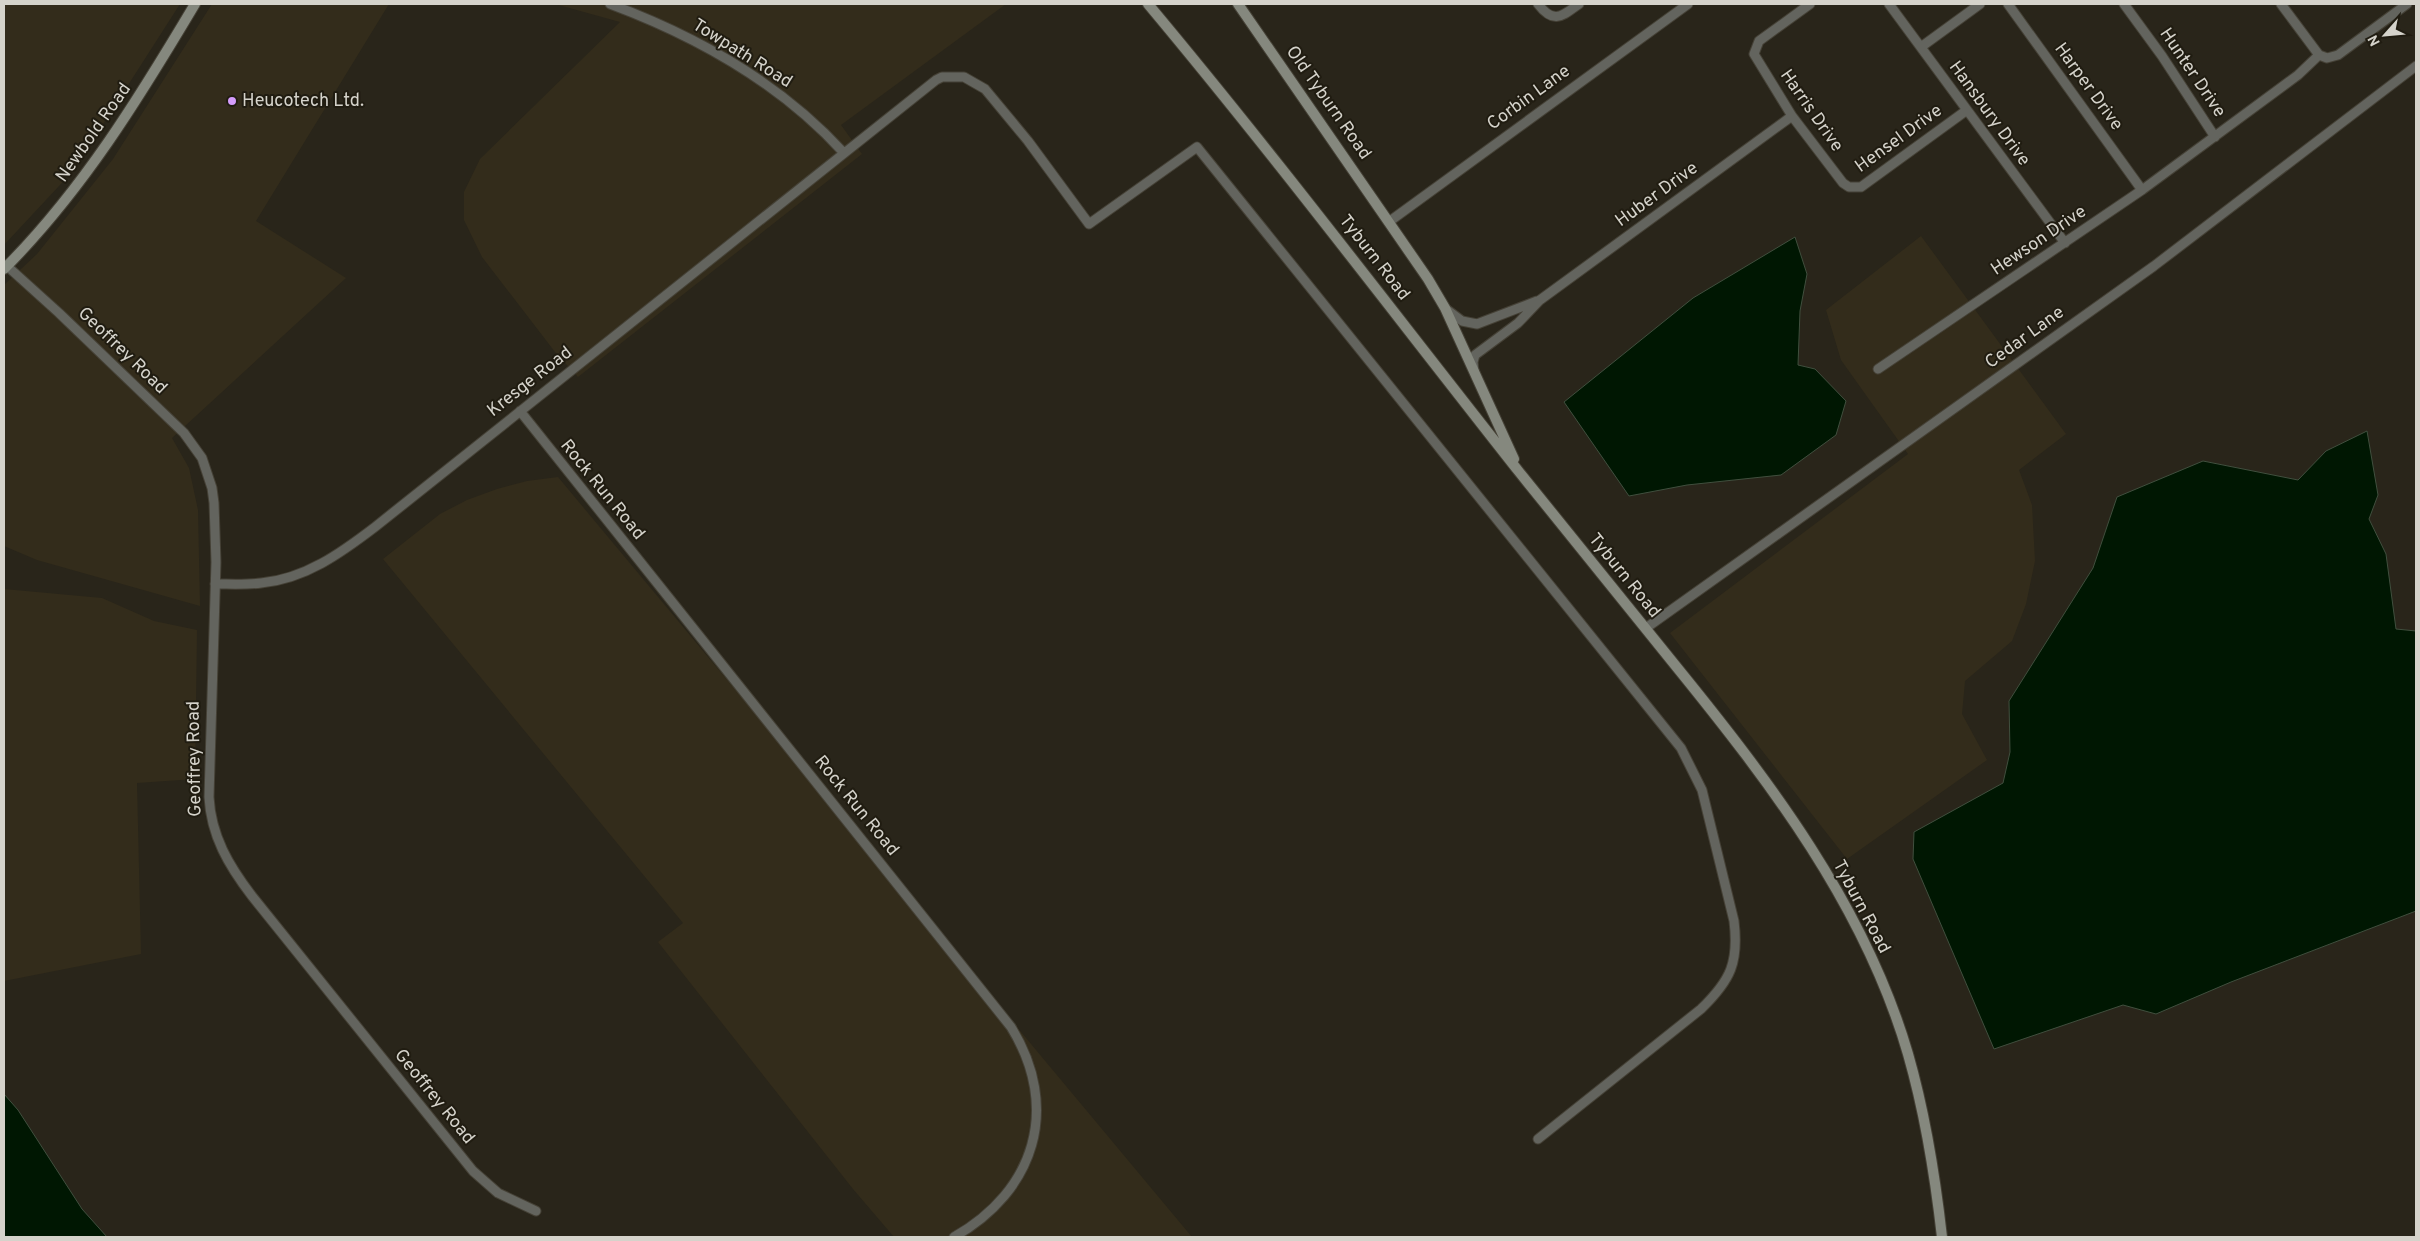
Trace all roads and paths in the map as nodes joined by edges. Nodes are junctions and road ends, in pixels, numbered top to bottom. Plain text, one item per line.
1 (195, 4) edge
2 (610, 4) edge
3 (1148, 4) edge
4 (1238, 4) edge
5 (1538, 4) edge
6 (1579, 4) edge
7 (1688, 4) edge
8 (1810, 4) edge
9 (1889, 4) edge
10 (1980, 4) edge
11 (2008, 4) edge
12 (2124, 4) edge
13 (2281, 4) edge
14 (2408, 4) edge
15 (1920, 47) junction
16 (2319, 55) junction
17 (2416, 66) edge
18 (1967, 110) junction
19 (1792, 116) junction
20 (2215, 137) junction
21 (843, 152) junction
22 (1849, 187) joint
23 (2142, 190) junction
24 (1390, 221) junction
25 (2065, 243) junction
26 (6, 268) edge
27 (1540, 300) junction
28 (1445, 308) junction
29 (1878, 369) dead end
30 (1474, 371) junction
31 (520, 411) junction
32 (1521, 474) junction
33 (215, 584) junction
34 (1646, 628) junction
35 (1538, 1140) dead end
36 (536, 1211) dead end
37 (954, 1237) edge
38 (1942, 1237) edge

1 - 26 main road, Newbold Road
2 - 21 street, Towpath Road
3 - 32 main road, Tyburn Road
4 - 24 main road, Old Tyburn Road
5 - 6 street
7 - 24 street, Corbin Lane
8 - 19 street, Harris Drive
9 - 15 street, Hansbury Drive
10 - 15 street
11 - 23 street, Harper Drive
12 - 20 street, Hunter Drive
13 - 16 street
14 - 16 street
15 - 18 street, Hansbury Drive
16 - 20 street, Hewson Drive
17 - 34 street, Cedar Lane
18 - 22 street, Hensel Drive
18 - 25 street, Hansbury Drive
19 - 22 street, Harris Drive
19 - 27 street, Huber Drive
20 - 23 street, Hewson Drive
21 - 31 street, Kresge Road
21 - 35 street, Kresge Road
23 - 25 street, Hewson Drive
24 - 28 main road, Old Tyburn Road
25 - 29 street, Hewson Drive
26 - 33 street, Geoffrey Road
27 - 28 street, Huber Drive
27 - 30 street, Huber Drive
28 - 30 main road, Old Tyburn Road
30 - 32 main road, Old Tyburn Road
31 - 33 street, Kresge Road
31 - 37 street, Rock Run Road
32 - 34 main road, Tyburn Road
33 - 36 street, Geoffrey Road
34 - 38 main road, Tyburn Road

